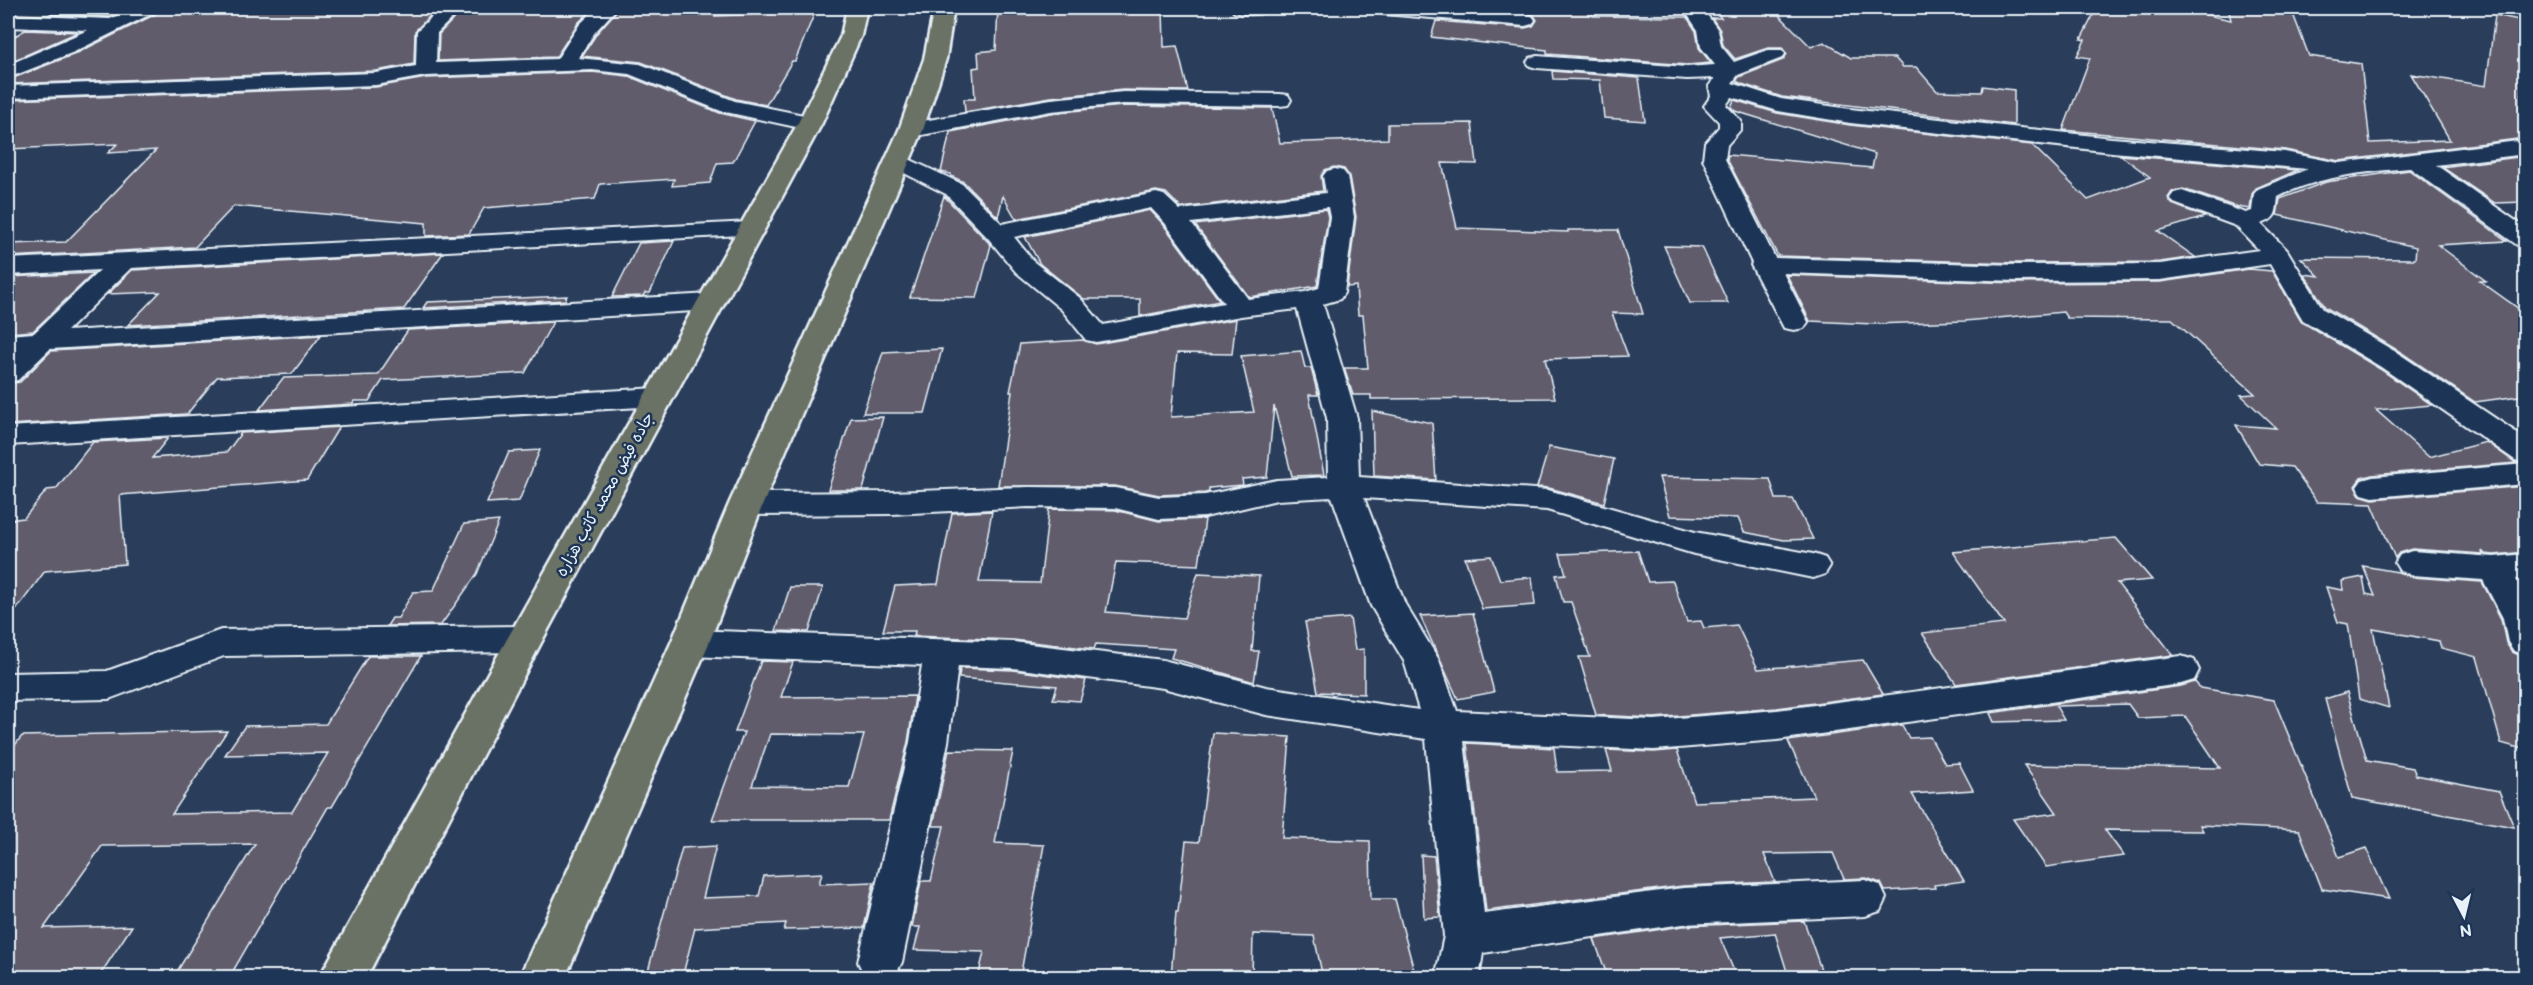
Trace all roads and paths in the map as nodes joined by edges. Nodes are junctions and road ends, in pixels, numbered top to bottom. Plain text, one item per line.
1 (13, 8) edge
2 (148, 8) edge
3 (452, 8) edge
4 (608, 8) edge
5 (857, 8) edge
6 (944, 8) edge
7 (1240, 8) edge
8 (1260, 8) edge
9 (1384, 8) edge
10 (1693, 8) edge
11 (8, 10) edge
12 (1525, 20) dead end
13 (8, 21) edge
14 (115, 25) junction
15 (1775, 54) dead end
16 (1537, 62) dead end
17 (564, 64) junction
18 (426, 70) junction
19 (8, 72) edge
20 (1725, 78) junction
21 (8, 92) edge
22 (1280, 100) dead end
23 (810, 123) junction
24 (911, 129) junction
25 (2526, 147) edge
26 (898, 160) junction
27 (2414, 160) junction
28 (2344, 168) junction
29 (2182, 198) dead end
30 (1174, 218) junction
31 (2245, 221) junction
32 (751, 229) junction
33 (997, 233) junction
34 (2526, 240) edge
35 (2278, 255) junction
36 (124, 261) junction
37 (1764, 265) junction
38 (8, 267) edge
39 (1308, 300) junction
40 (711, 302) junction
41 (1241, 308) junction
42 (1794, 322) dead end
43 (44, 341) junction
44 (8, 343) edge
45 (8, 374) edge
46 (657, 397) junction
47 (8, 436) edge
48 (2526, 453) edge
49 (2526, 474) edge
50 (1344, 486) junction
51 (2373, 488) dead end
52 (746, 504) junction
53 (2412, 563) dead end
54 (1813, 566) dead end
55 (2510, 568) edge
56 (525, 639) junction
57 (2526, 642) edge
58 (690, 643) junction
59 (942, 651) junction
60 (2181, 670) dead end
61 (8, 687) edge
62 (1443, 725) junction
63 (1865, 898) dead end
64 (1465, 936) junction
65 (880, 962) dead end
66 (342, 978) edge
67 (542, 978) edge
68 (1457, 978) edge

1 - 11 street
2 - 14 street
3 - 18 street
4 - 17 street
5 - 23 main road, جاده فیض محمد کاتب هزاره
6 - 24 main road
7 - 8 street
9 - 12 street
10 - 20 street
13 - 14 street
14 - 19 street
15 - 20 street
16 - 20 street
17 - 18 street
17 - 23 street
18 - 21 street
20 - 28 street
20 - 37 street
22 - 24 street
23 - 32 main road, جاده فیض محمد کاتب هزاره
24 - 26 main road
25 - 27 street
26 - 33 street
26 - 52 main road
27 - 28 street
27 - 34 street
28 - 31 street
29 - 31 street
30 - 33 street
30 - 39 street
30 - 41 street
31 - 35 street
32 - 36 street
32 - 40 main road, جاده فیض محمد کاتب هزاره
33 - 41 street
35 - 37 street
35 - 48 street
36 - 38 street
36 - 43 street
37 - 42 street
39 - 41 street
39 - 50 street
40 - 43 street
40 - 46 main road, جاده فیض محمد کاتب هزاره
43 - 44 street
43 - 45 street
46 - 47 street
46 - 56 main road, جاده فیض محمد کاتب هزاره
49 - 51 street
50 - 52 street
50 - 54 street
50 - 62 street
52 - 58 main road
53 - 55 street
55 - 57 street
56 - 61 street
56 - 66 main road, جاده فیض محمد کاتب هزاره
58 - 59 street
58 - 67 main road
59 - 62 street
59 - 65 street
60 - 62 street
62 - 64 street
63 - 64 street
64 - 68 street

